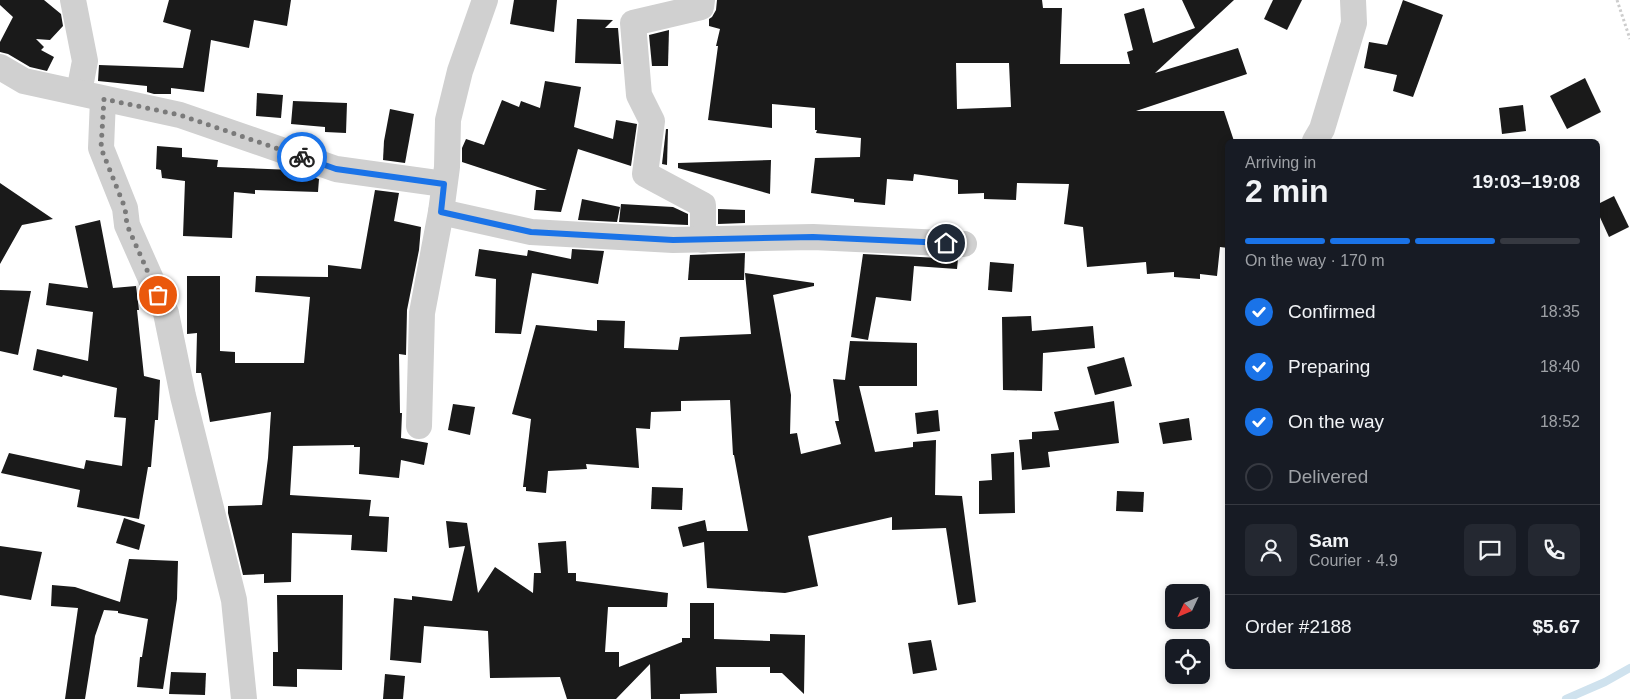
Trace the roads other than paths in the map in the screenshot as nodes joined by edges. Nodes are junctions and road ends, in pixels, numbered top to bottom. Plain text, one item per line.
1 (73, 0) edge
2 (486, 0) edge
3 (702, 0) edge
4 (1353, 0) edge
5 (0, 67) edge
6 (79, 92) junction
7 (104, 99) junction
8 (1316, 139) edge
9 (444, 184) junction
10 (441, 212) junction
11 (704, 240) junction
12 (964, 244) dead end
13 (419, 426) dead end
14 (244, 699) edge

1 - 6 street
2 - 9 street
3 - 11 street
4 - 8 street
5 - 6 street
6 - 7 street
7 - 9 street
7 - 14 street
9 - 10 street
10 - 11 street
10 - 13 street
11 - 12 street

